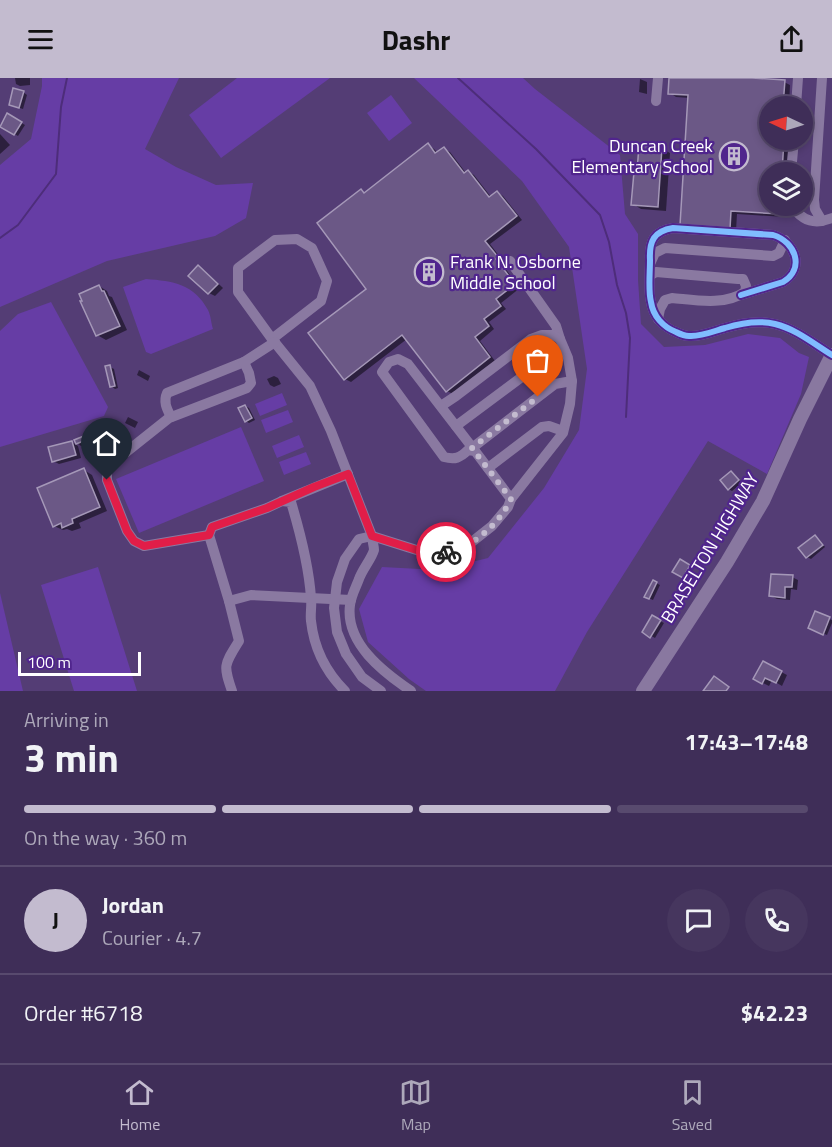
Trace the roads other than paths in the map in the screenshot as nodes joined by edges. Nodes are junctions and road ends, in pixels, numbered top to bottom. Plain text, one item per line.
1 (658, 78) edge
2 (798, 78) edge
3 (822, 78) edge
4 (797, 96) edge
5 (656, 101) dead end
6 (800, 216) edge
7 (827, 220) edge
8 (785, 240) junction
9 (510, 261) dead end
10 (650, 265) junction
11 (741, 295) junction
12 (658, 319) junction
13 (274, 341) junction
14 (559, 341) junction
15 (832, 355) edge
16 (244, 362) junction
17 (572, 381) junction
18 (441, 406) junction
19 (171, 417) junction
20 (456, 426) junction
21 (563, 431) junction
22 (473, 450) junction
23 (488, 468) junction
24 (348, 474) junction
25 (511, 499) junction
26 (282, 501) junction
27 (209, 535) junction
28 (372, 536) junction
29 (311, 598) junction
30 (335, 600) junction
31 (351, 600) junction
32 (229, 601) junction
33 (398, 688) edge
34 (232, 691) edge
35 (345, 691) edge
36 (381, 691) edge
37 (411, 691) edge
38 (644, 691) edge

1 - 5 street
2 - 4 street
3 - 7 street
6 - 7 street
8 - 10 street
8 - 10 street
8 - 11 street
9 - 14 street
10 - 11 street
10 - 12 street
11 - 12 street
12 - 15 street
13 - 13 street
13 - 16 street
13 - 24 street
14 - 17 street
14 - 18 street
14 - 20 street
15 - 38 main road, BRASELTON HIGHWAY
16 - 19 street
16 - 19 street
17 - 21 street
17 - 22 street
18 - 20 street
18 - 22 street
19 - 27 street
20 - 22 street
21 - 23 street
21 - 25 street
22 - 23 street
23 - 25 street
24 - 26 street
24 - 28 street
25 - 28 street
26 - 27 street
26 - 29 street
27 - 32 street
28 - 30 street
28 - 31 street
29 - 30 street
29 - 32 street
29 - 35 street
30 - 31 street
30 - 36 street
31 - 33 street
32 - 34 street
33 - 37 street

